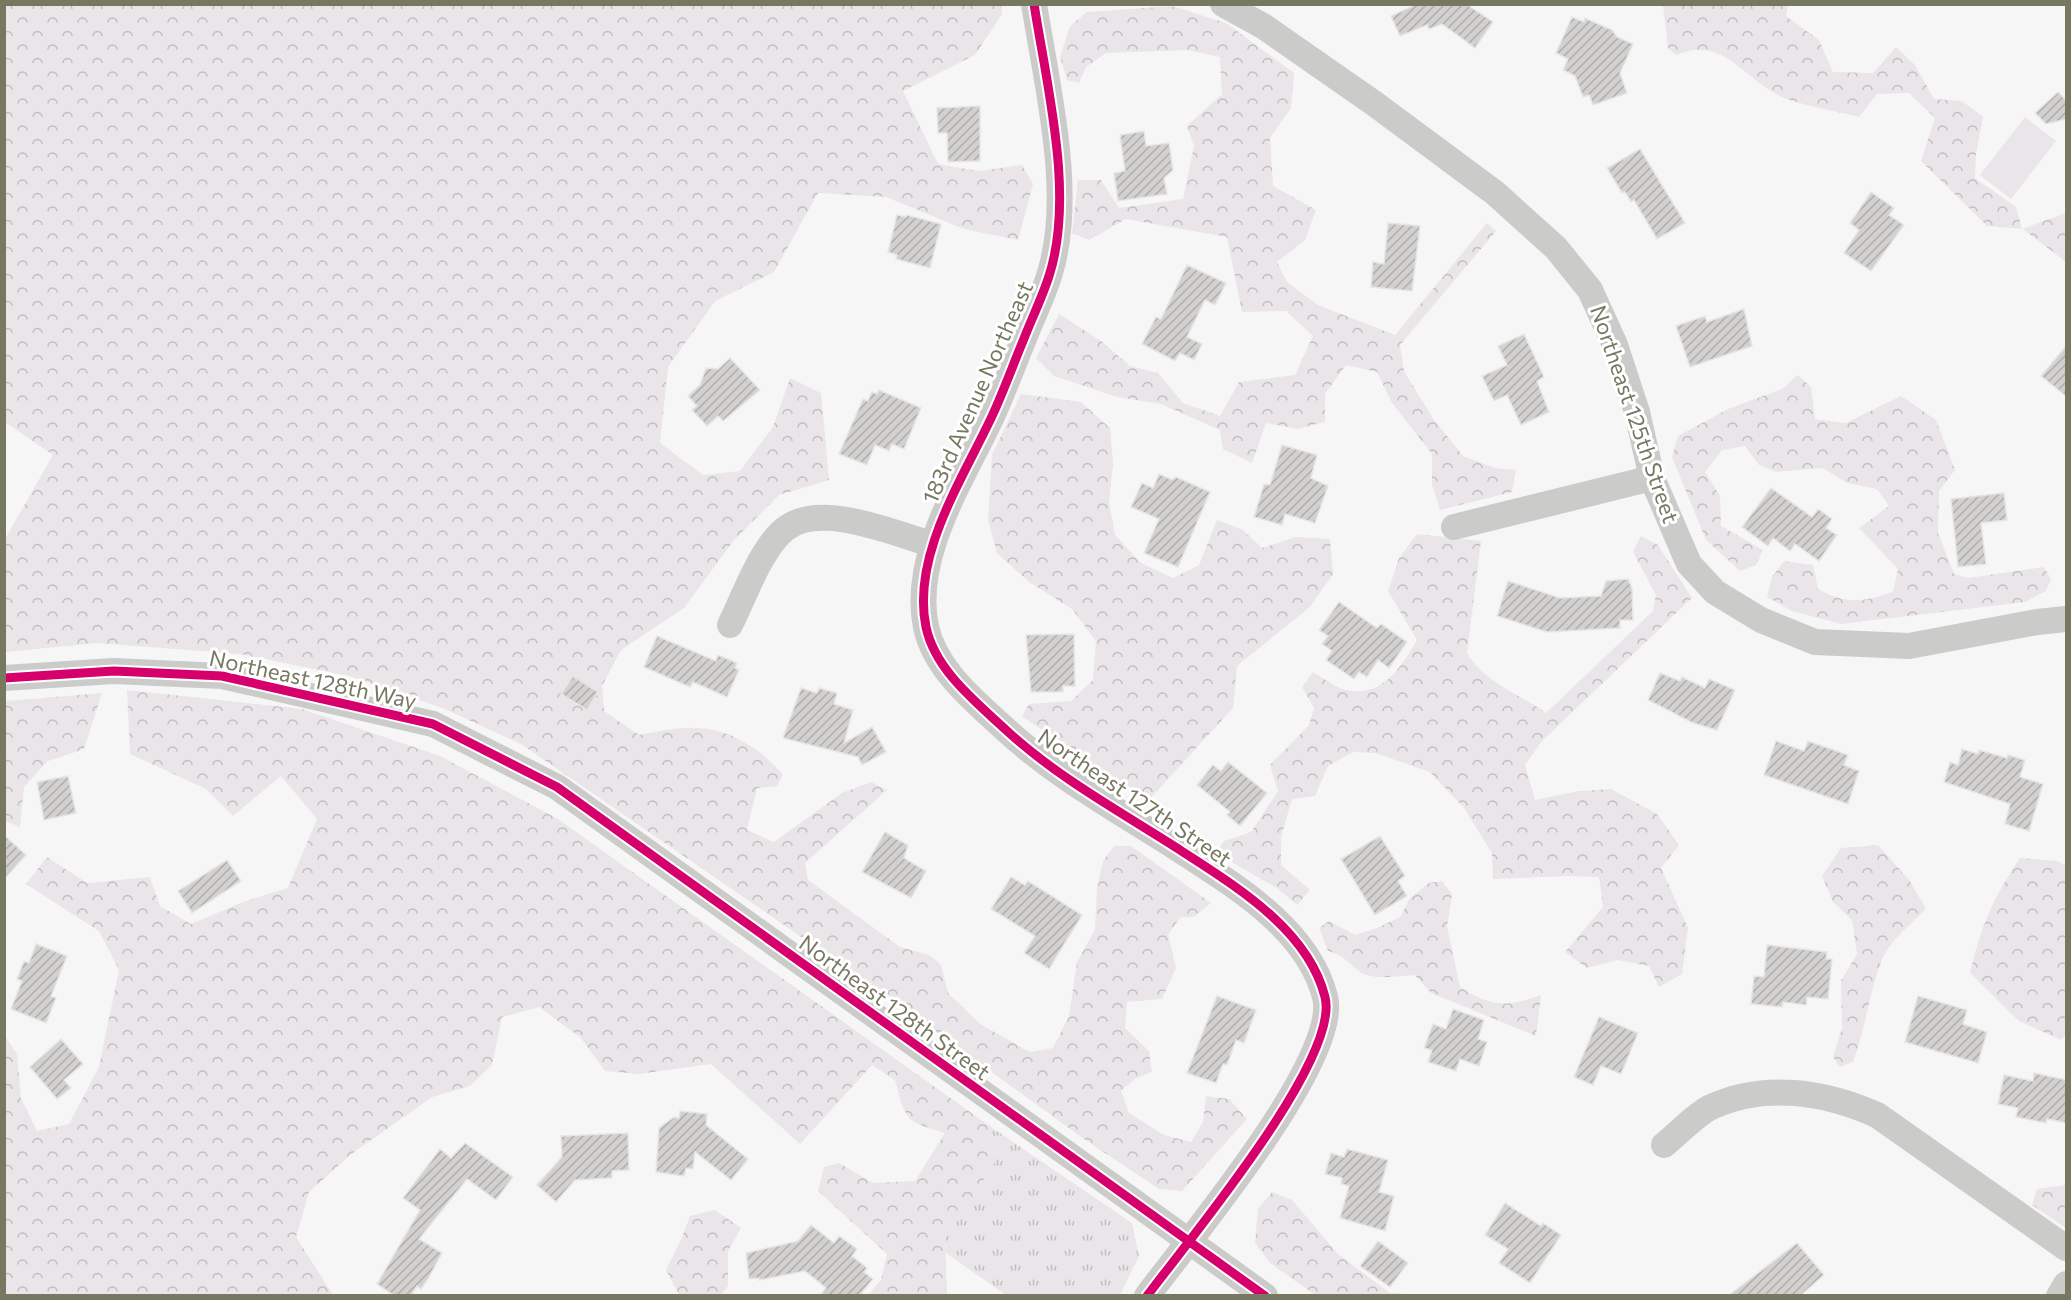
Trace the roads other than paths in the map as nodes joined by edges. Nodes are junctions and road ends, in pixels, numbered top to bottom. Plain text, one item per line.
1 (1034, 4) edge
2 (1223, 4) edge
3 (1652, 478) junction
4 (1454, 527) dead end
5 (931, 544) junction
6 (2067, 619) edge
7 (730, 624) dead end
8 (4, 678) edge
9 (498, 756) joint
10 (1664, 1145) dead end
11 (1188, 1242) junction
12 (2067, 1248) edge
13 (2067, 1284) edge
14 (1147, 1296) edge
15 (1265, 1296) edge
16 (2059, 1296) edge

1 - 5 street, 183rd Avenue Northeast
2 - 3 street, Northeast 125th Street
3 - 4 street
3 - 6 street, Northeast 125th Street
5 - 7 street
5 - 11 street, Northeast 127th Street
8 - 9 street, Northeast 128th Way
9 - 11 street, Northeast 128th Street
10 - 12 street
11 - 14 street, Northeast 127th Street
11 - 15 street, Northeast 128th Street
13 - 16 street

